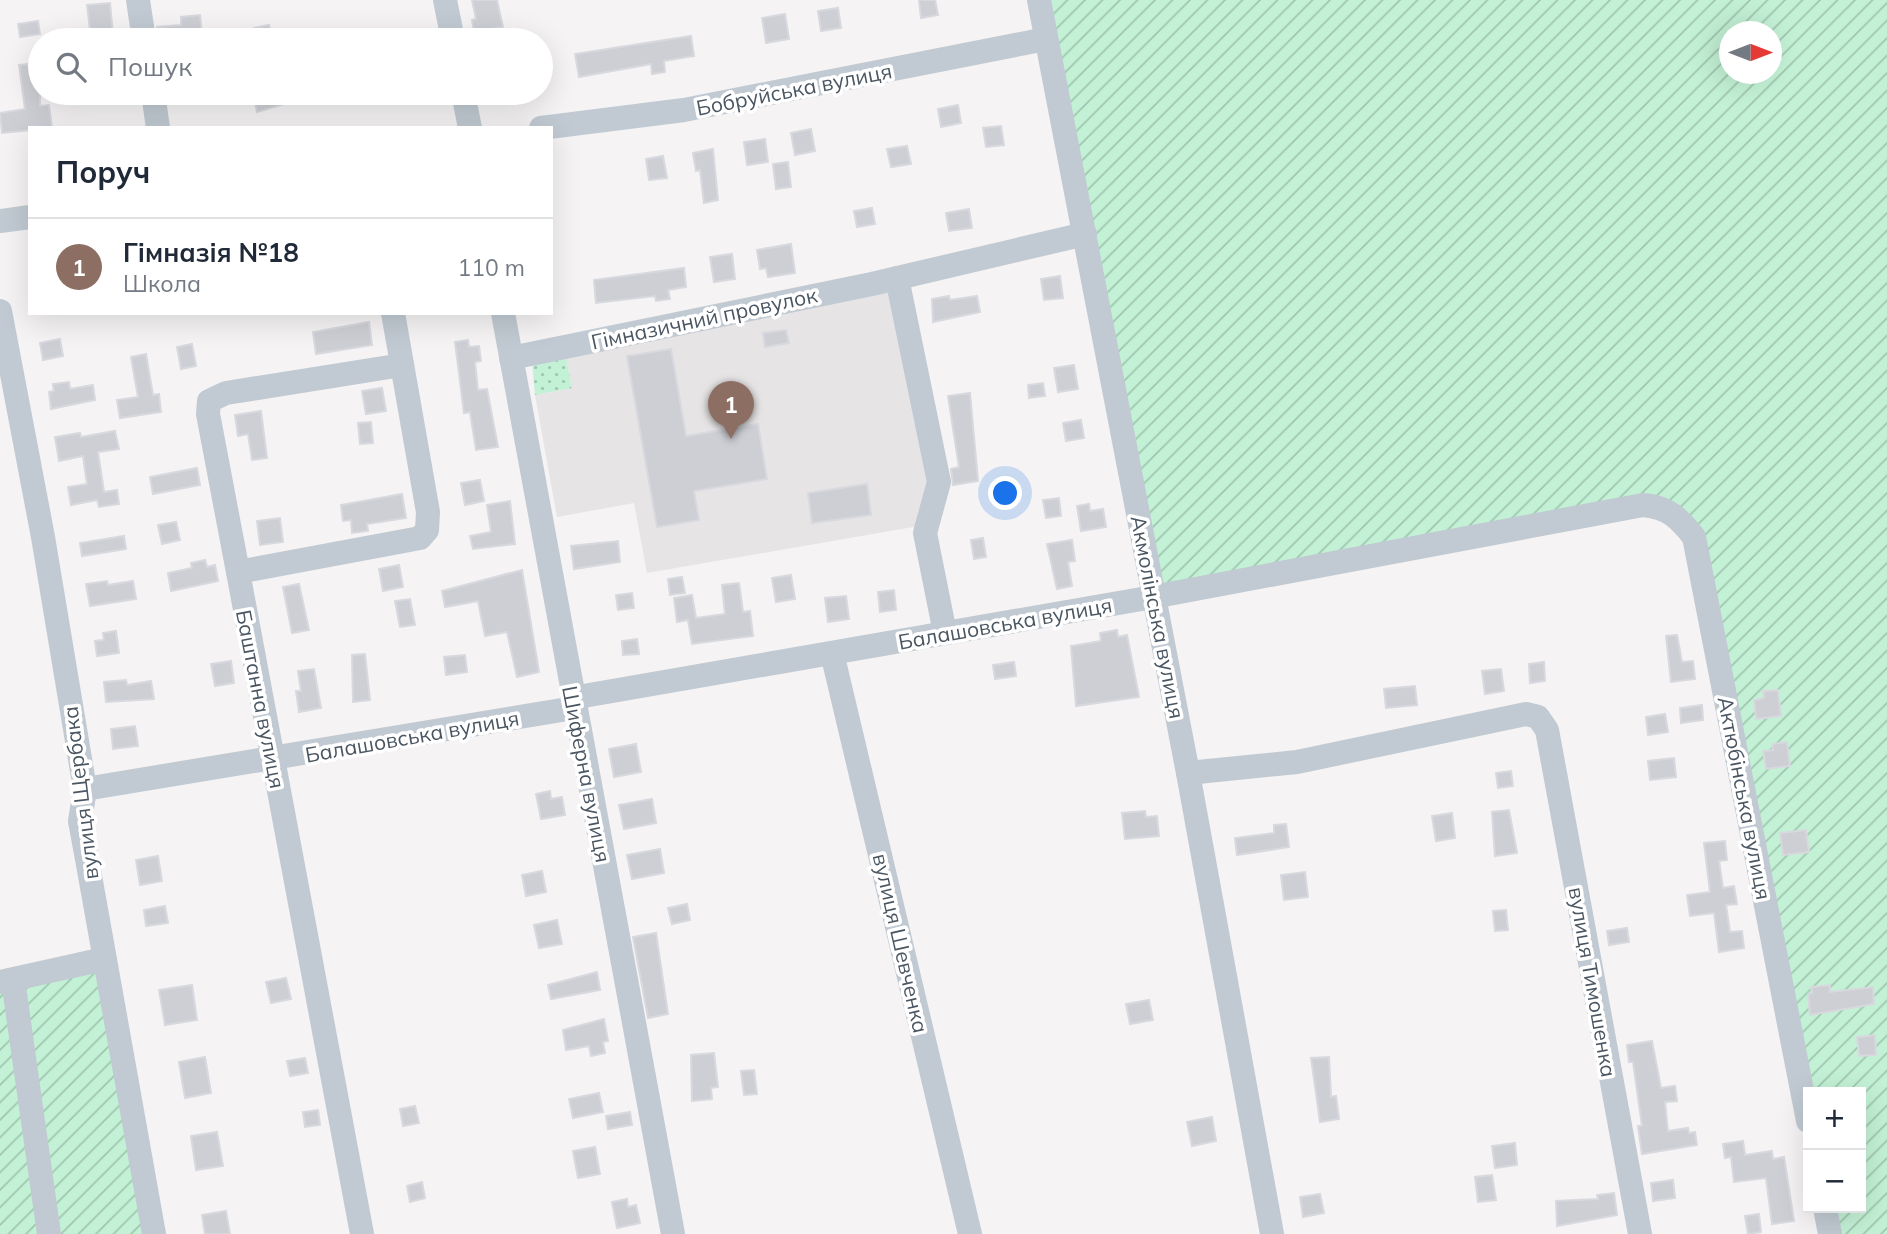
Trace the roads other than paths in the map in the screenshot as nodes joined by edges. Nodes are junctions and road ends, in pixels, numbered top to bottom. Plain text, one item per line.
1 (138, 0) edge
2 (445, 0) edge
3 (1039, 0) edge
4 (142, 28) edge
5 (451, 28) edge
6 (1046, 40) junction
7 (154, 105) edge
8 (465, 105) edge
9 (158, 126) edge
10 (470, 126) edge
11 (553, 126) edge
12 (28, 216) edge
13 (0, 221) edge
14 (1085, 234) junction
15 (897, 278) junction
16 (0, 311) edge
17 (393, 315) edge
18 (503, 315) edge
19 (511, 358) junction
20 (402, 365) junction
21 (1643, 505) joint
22 (238, 572) junction
23 (1153, 597) junction
24 (946, 633) junction
25 (832, 653) junction
26 (573, 703) junction
27 (272, 759) junction
28 (1188, 773) junction
29 (85, 789) junction
30 (104, 959) junction
31 (7, 981) edge
32 (1803, 1095) edge
33 (1826, 1213) edge
34 (49, 1234) edge
35 (154, 1234) edge
36 (362, 1234) edge
37 (673, 1234) edge
38 (970, 1234) edge
39 (1272, 1234) edge
40 (1640, 1234) edge
41 (1830, 1234) edge

1 - 4 street
2 - 5 street
3 - 6 street, Акмолінська вулиця
6 - 11 street, Бобруйська вулиця
6 - 14 street, Акмолінська вулиця
7 - 9 street
8 - 10 street
12 - 13 street
14 - 15 street, Гімназичний провулок
14 - 23 street, Акмолінська вулиця
15 - 19 street, Гімназичний провулок
15 - 24 street
16 - 29 street, вулиця Щербака
17 - 20 street
18 - 19 street, Шиферна вулиця
19 - 26 street, Шиферна вулиця
20 - 22 street
20 - 22 street, Баштанна вулиця
21 - 23 street, Балашовська вулиця
21 - 32 street, Актюбінська вулиця
22 - 27 street, Баштанна вулиця
23 - 24 street, Балашовська вулиця
23 - 28 street, Акмолінська вулиця
24 - 25 street, Балашовська вулиця
25 - 26 street, Балашовська вулиця
25 - 38 street, вулиця Шевченка
26 - 27 street, Балашовська вулиця
26 - 37 street, Шиферна вулиця
27 - 29 street, Балашовська вулиця
27 - 36 street, Баштанна вулиця
28 - 39 street, Акмолінська вулиця
28 - 40 street, вулиця Тимошенка
29 - 30 street, вулиця Щербака
30 - 31 street
30 - 35 street, вулиця Щербака
31 - 34 street
33 - 41 street

